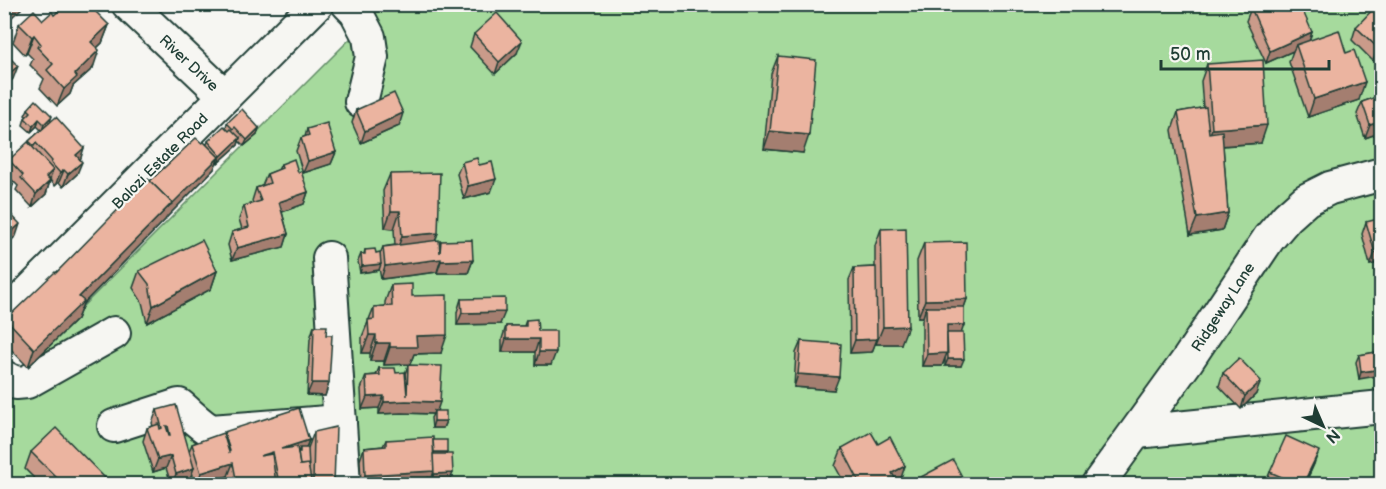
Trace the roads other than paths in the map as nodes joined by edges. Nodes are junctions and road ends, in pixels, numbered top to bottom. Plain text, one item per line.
1 (128, 4) edge
2 (317, 4) edge
3 (348, 4) edge
4 (225, 96) junction
5 (361, 102) dead end
6 (1382, 174) edge
7 (329, 258) dead end
8 (4, 317) edge
9 (114, 333) dead end
10 (4, 376) edge
11 (1382, 407) edge
12 (340, 421) junction
13 (114, 426) dead end
14 (1137, 432) junction
15 (344, 484) edge
16 (1098, 484) edge

1 - 4 street, River Drive
2 - 4 street, Balozi Estate Road
3 - 5 street
4 - 8 street, Balozi Estate Road
6 - 14 street, Ridgeway Lane
7 - 12 street
9 - 10 street
11 - 14 street
12 - 13 street
12 - 15 street
14 - 16 street, Ridgeway Lane

